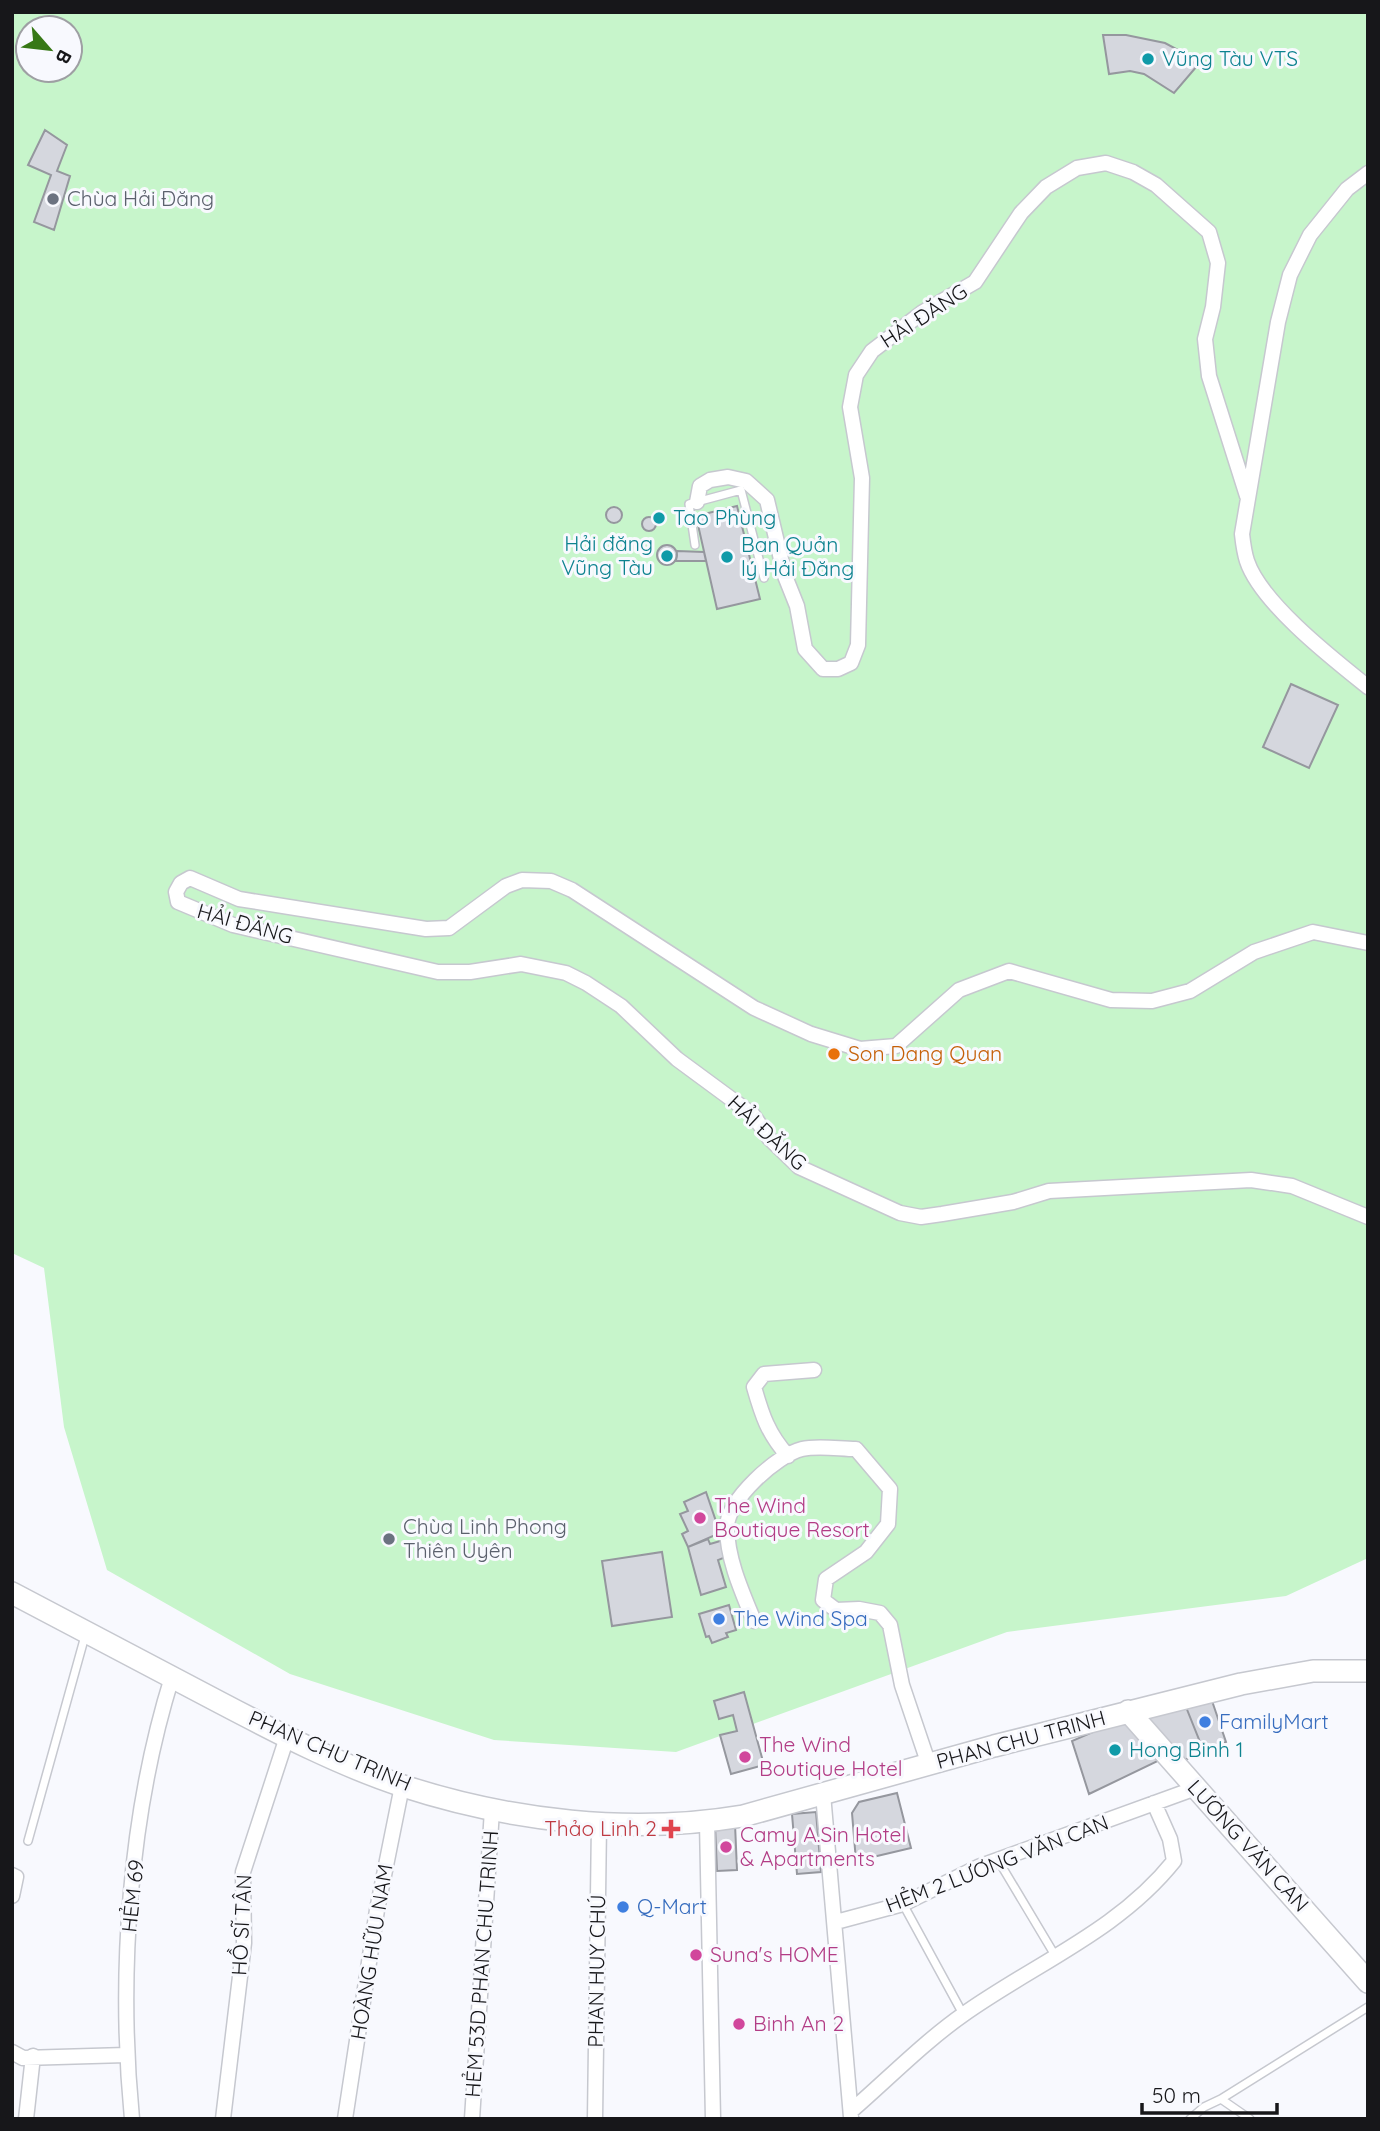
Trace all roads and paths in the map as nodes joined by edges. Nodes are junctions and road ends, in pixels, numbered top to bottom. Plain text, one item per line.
1 (1368, 173) edge
2 (1247, 496) junction
3 (696, 502) junction
4 (695, 545) dead end
5 (764, 578) dead end
6 (1368, 687) edge
7 (1368, 943) edge
8 (1368, 1217) edge
9 (814, 1370) dead end
10 (788, 1456) junction
11 (12, 1593) edge
12 (754, 1620) dead end
13 (87, 1632) junction
14 (1368, 1671) edge
15 (172, 1677) junction
16 (1128, 1711) junction
17 (287, 1738) junction
18 (929, 1765) junction
19 (402, 1786) junction
20 (1196, 1787) junction
21 (824, 1794) junction
22 (1153, 1803) junction
23 (492, 1810) junction
24 (707, 1822) junction
25 (599, 1823) junction
26 (28, 1841) dead end
27 (998, 1860) junction
28 (14, 1876) edge
29 (12, 1896) edge
30 (903, 1904) junction
31 (836, 1922) junction
32 (1056, 1957) junction
33 (1368, 1982) edge
34 (1368, 2007) edge
35 (964, 2014) junction
36 (12, 2052) edge
37 (126, 2055) junction
38 (33, 2056) junction
39 (1221, 2099) junction
40 (851, 2115) edge
41 (26, 2119) edge
42 (132, 2119) edge
43 (223, 2119) edge
44 (345, 2119) edge
45 (472, 2119) edge
46 (596, 2119) edge
47 (713, 2119) edge
48 (1190, 2119) edge
49 (1250, 2119) edge

1 - 2 street, HẢI ĐĂNG
2 - 3 street, HẢI ĐĂNG
2 - 6 street, HẢI ĐĂNG
3 - 4 lane
3 - 5 lane
7 - 8 street, HẢI ĐĂNG
9 - 10 street
10 - 12 street
10 - 18 street
11 - 13 main road, PHAN CHU TRINH
13 - 15 main road, PHAN CHU TRINH
13 - 26 lane
14 - 16 main road, PHAN CHU TRINH
15 - 17 main road, PHAN CHU TRINH
15 - 37 street, HẺM 69
16 - 18 main road, PHAN CHU TRINH
16 - 20 main road, LƯƠNG VĂN CAN
17 - 19 main road, PHAN CHU TRINH
17 - 43 street, HỒ SĨ TÂN
18 - 21 main road, PHAN CHU TRINH
19 - 23 main road, PHAN CHU TRINH
19 - 44 street, HOÀNG HỮU NAM
20 - 22 street, HẺM 2 LƯƠNG VĂN CAN
20 - 33 main road, LƯƠNG VĂN CAN
21 - 24 main road, PHAN CHU TRINH
21 - 31 street
22 - 27 street, HẺM 2 LƯƠNG VĂN CAN
22 - 32 street
23 - 25 main road, PHAN CHU TRINH
23 - 45 street, HẺM 53D PHAN CHU TRINH
24 - 25 main road, PHAN CHU TRINH
24 - 47 street
25 - 46 street, PHAN HUY CHÚ
27 - 30 street, HẺM 2 LƯƠNG VĂN CAN
27 - 32 lane
28 - 29 street
30 - 31 street, HẺM 2 LƯƠNG VĂN CAN
30 - 35 lane
31 - 40 street
32 - 35 street
34 - 39 lane
35 - 40 street
36 - 38 street
37 - 38 street
37 - 42 street, HẺM 69
38 - 41 street
39 - 48 lane
39 - 49 lane

